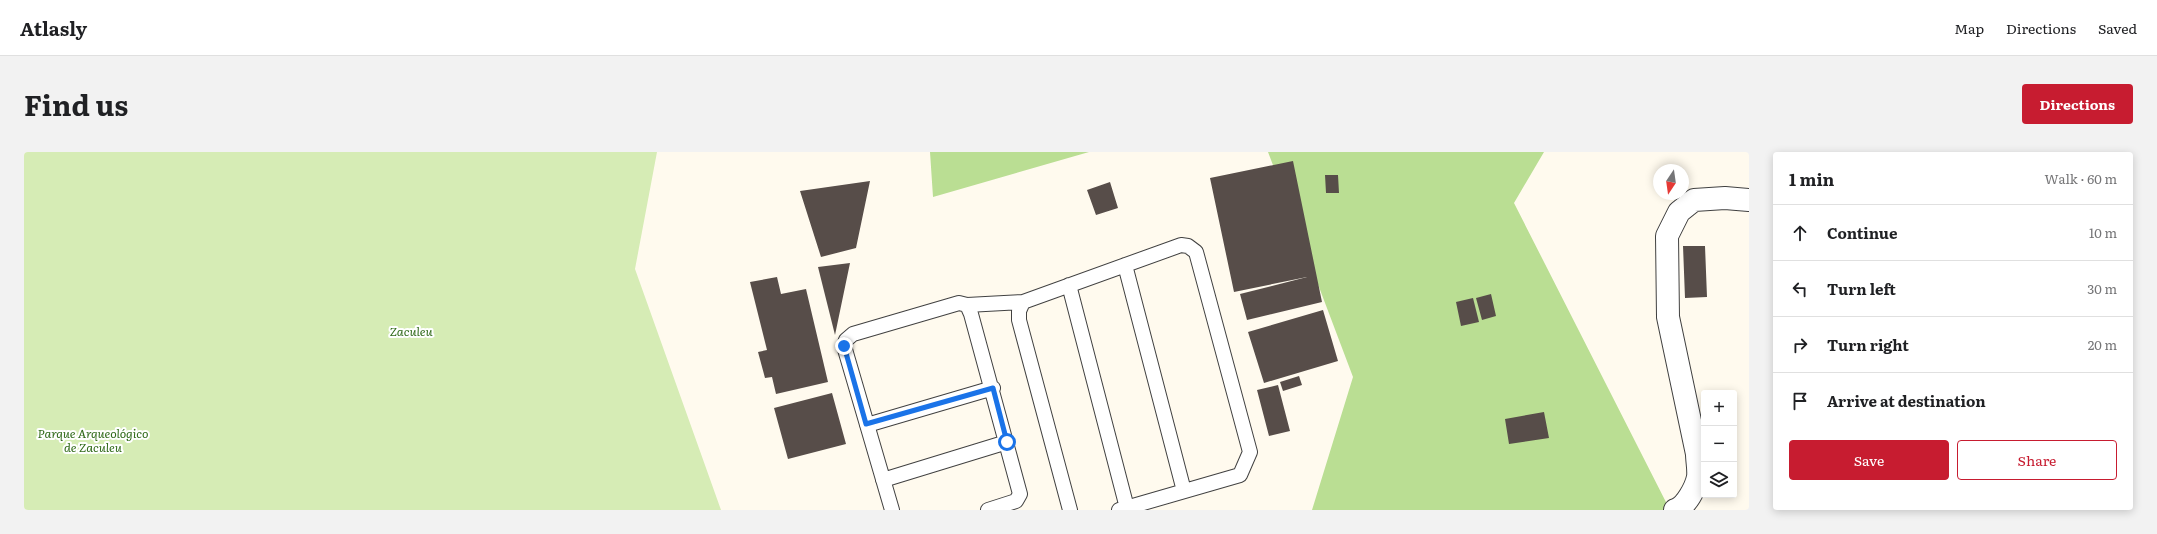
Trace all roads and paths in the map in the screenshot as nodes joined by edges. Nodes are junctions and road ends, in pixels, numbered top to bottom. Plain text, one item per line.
1 (1749, 200) edge
2 (1125, 265) junction
3 (1070, 285) junction
4 (1023, 302) junction
5 (967, 304) junction
6 (993, 388) junction
7 (866, 424) junction
8 (1007, 442) junction
9 (883, 480) junction
10 (1184, 491) junction
11 (1123, 509) edge
12 (892, 510) edge
13 (988, 510) edge
14 (1070, 510) edge
15 (1675, 510) edge

1 - 15 street
2 - 3 lane
2 - 10 lane
2 - 10 lane
3 - 4 lane
3 - 11 lane
4 - 5 lane
4 - 14 lane
5 - 6 lane
5 - 7 lane
6 - 7 lane
6 - 8 lane
7 - 9 lane
8 - 9 lane
8 - 13 lane
9 - 12 lane
10 - 11 lane

